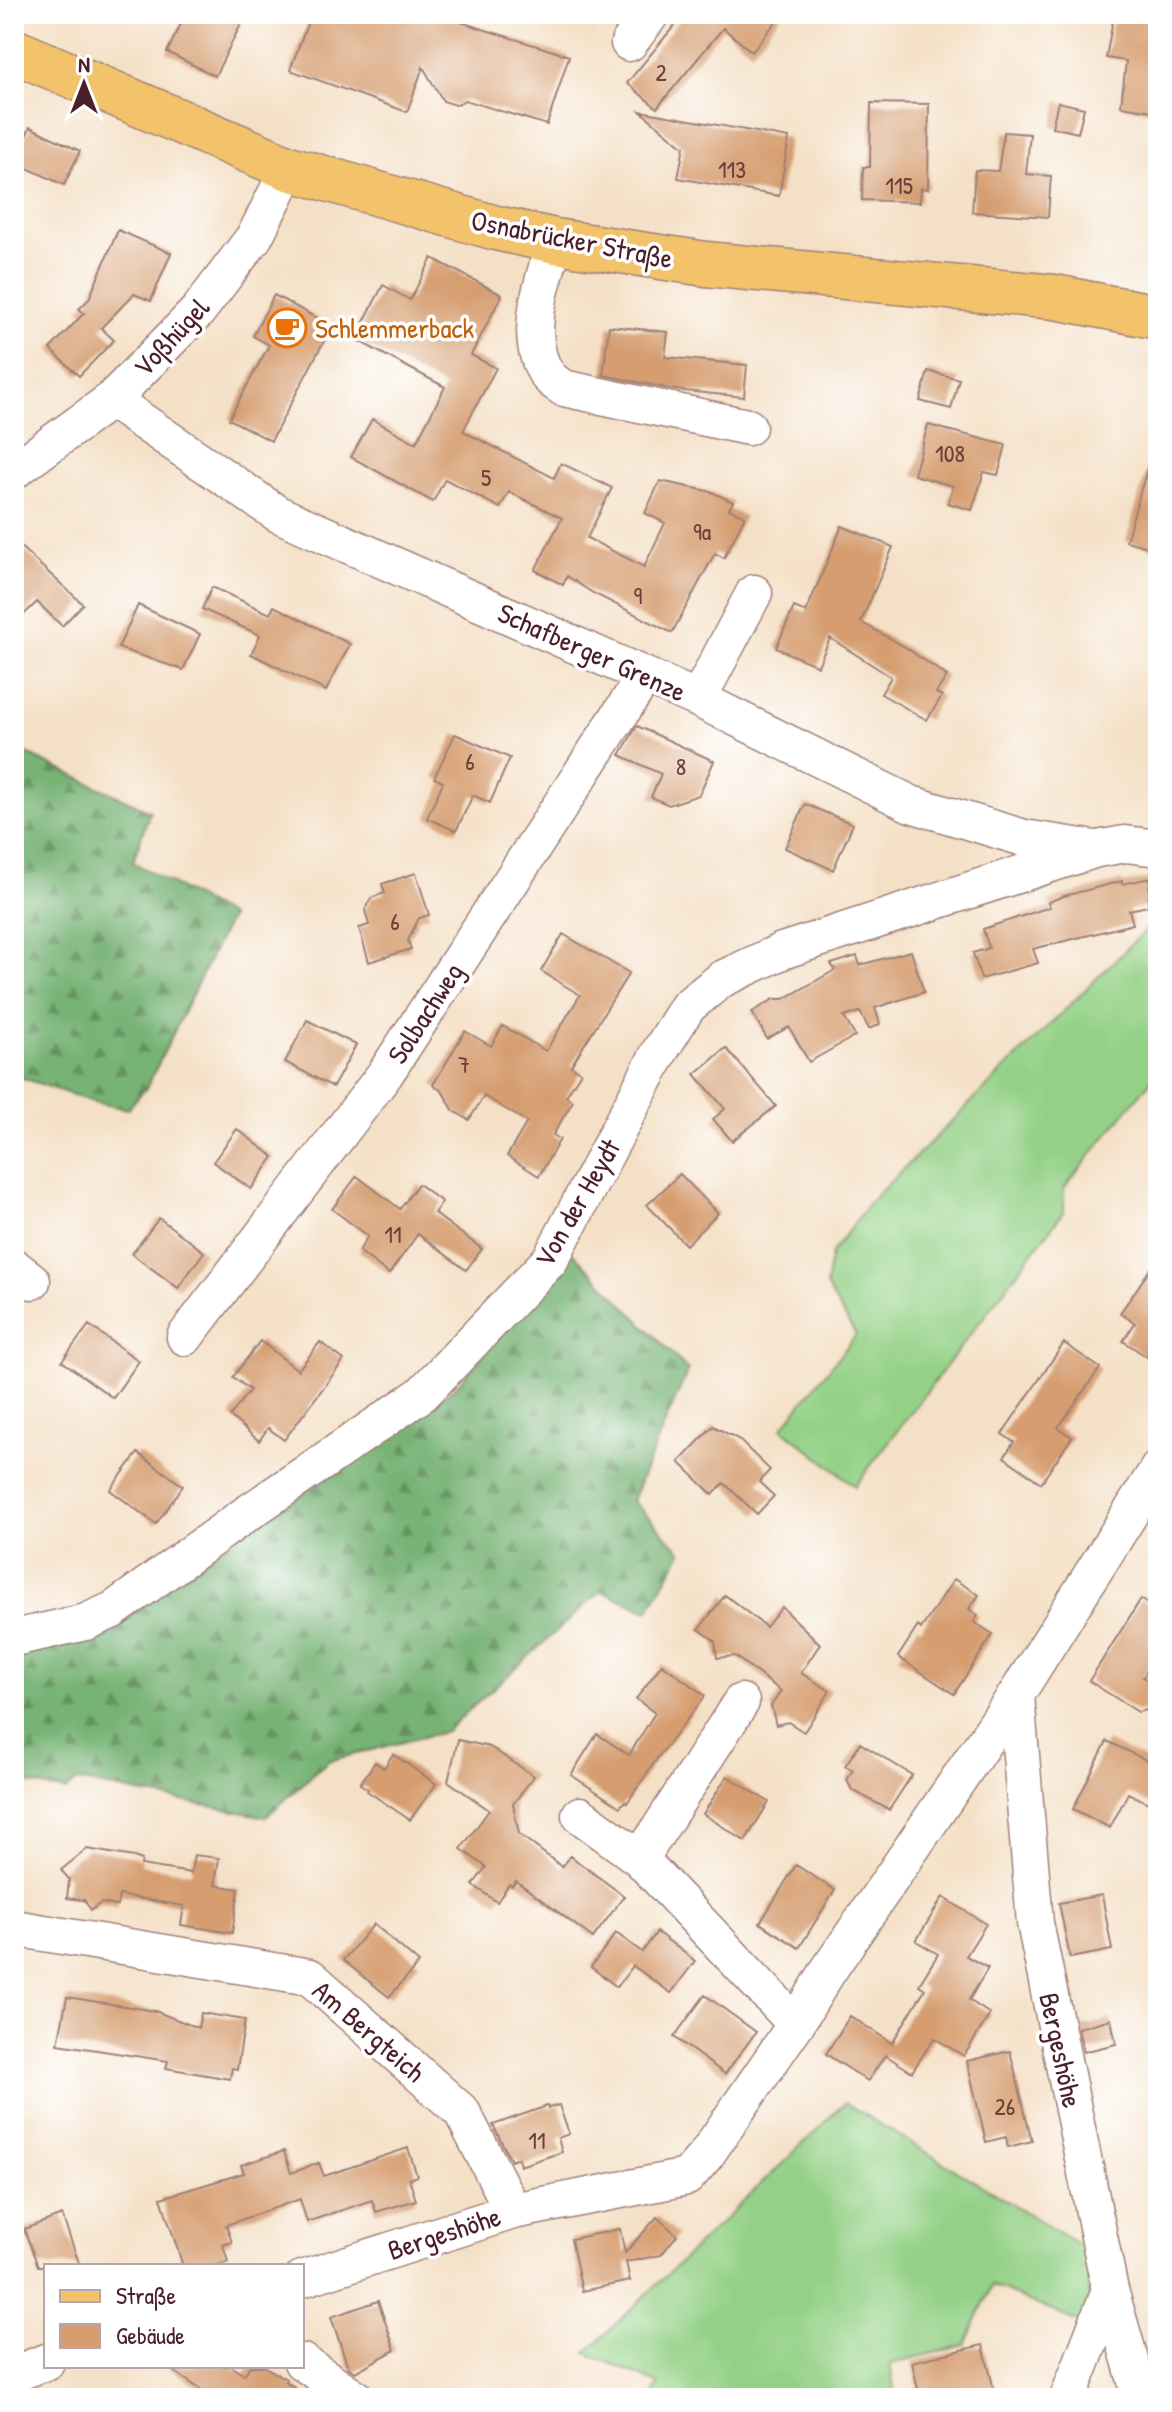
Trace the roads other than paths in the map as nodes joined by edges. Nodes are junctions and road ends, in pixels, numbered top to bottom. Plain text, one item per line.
1 (651, 14) edge
2 (629, 43) dead end
3 (14, 51) edge
4 (289, 168) junction
5 (555, 241) junction
6 (1158, 317) edge
7 (111, 400) junction
8 (748, 427) dead end
9 (14, 471) edge
10 (754, 593) dead end
11 (645, 676) junction
12 (698, 699) junction
13 (1158, 848) edge
14 (1097, 849) junction
15 (185, 1337) dead end
16 (1158, 1469) edge
17 (14, 1638) edge
18 (1016, 1695) junction
19 (741, 1702) dead end
20 (580, 1815) dead end
21 (640, 1859) junction
22 (14, 1928) edge
23 (796, 2024) junction
24 (513, 2211) junction
25 (304, 2278) edge
26 (1110, 2290) junction
27 (44, 2363) edge
28 (304, 2363) edge
29 (14, 2374) edge
30 (356, 2398) edge
31 (1068, 2398) edge
32 (1141, 2398) edge

1 - 2 street
3 - 4 main road, Osnabrücker Straße
4 - 5 main road, Osnabrücker Straße
4 - 7 street, Voßhügel
5 - 6 main road, Osnabrücker Straße
5 - 8 street
7 - 9 street, Voßhügel
7 - 11 street, Schafberger Grenze
10 - 12 street
11 - 12 street, Schafberger Grenze
11 - 15 street, Solbachweg
12 - 14 street, Schafberger Grenze
13 - 14 street, Von der Heydt
14 - 17 street, Von der Heydt
16 - 18 street, Bergeshöhe
18 - 23 street, Bergeshöhe
18 - 26 street, Bergeshöhe
19 - 21 street
20 - 21 street
21 - 23 street
22 - 24 street, Am Bergteich
23 - 24 street, Bergeshöhe
24 - 25 street, Bergeshöhe
26 - 31 street
26 - 32 street, Bergeshöhe
27 - 29 street
28 - 30 street

